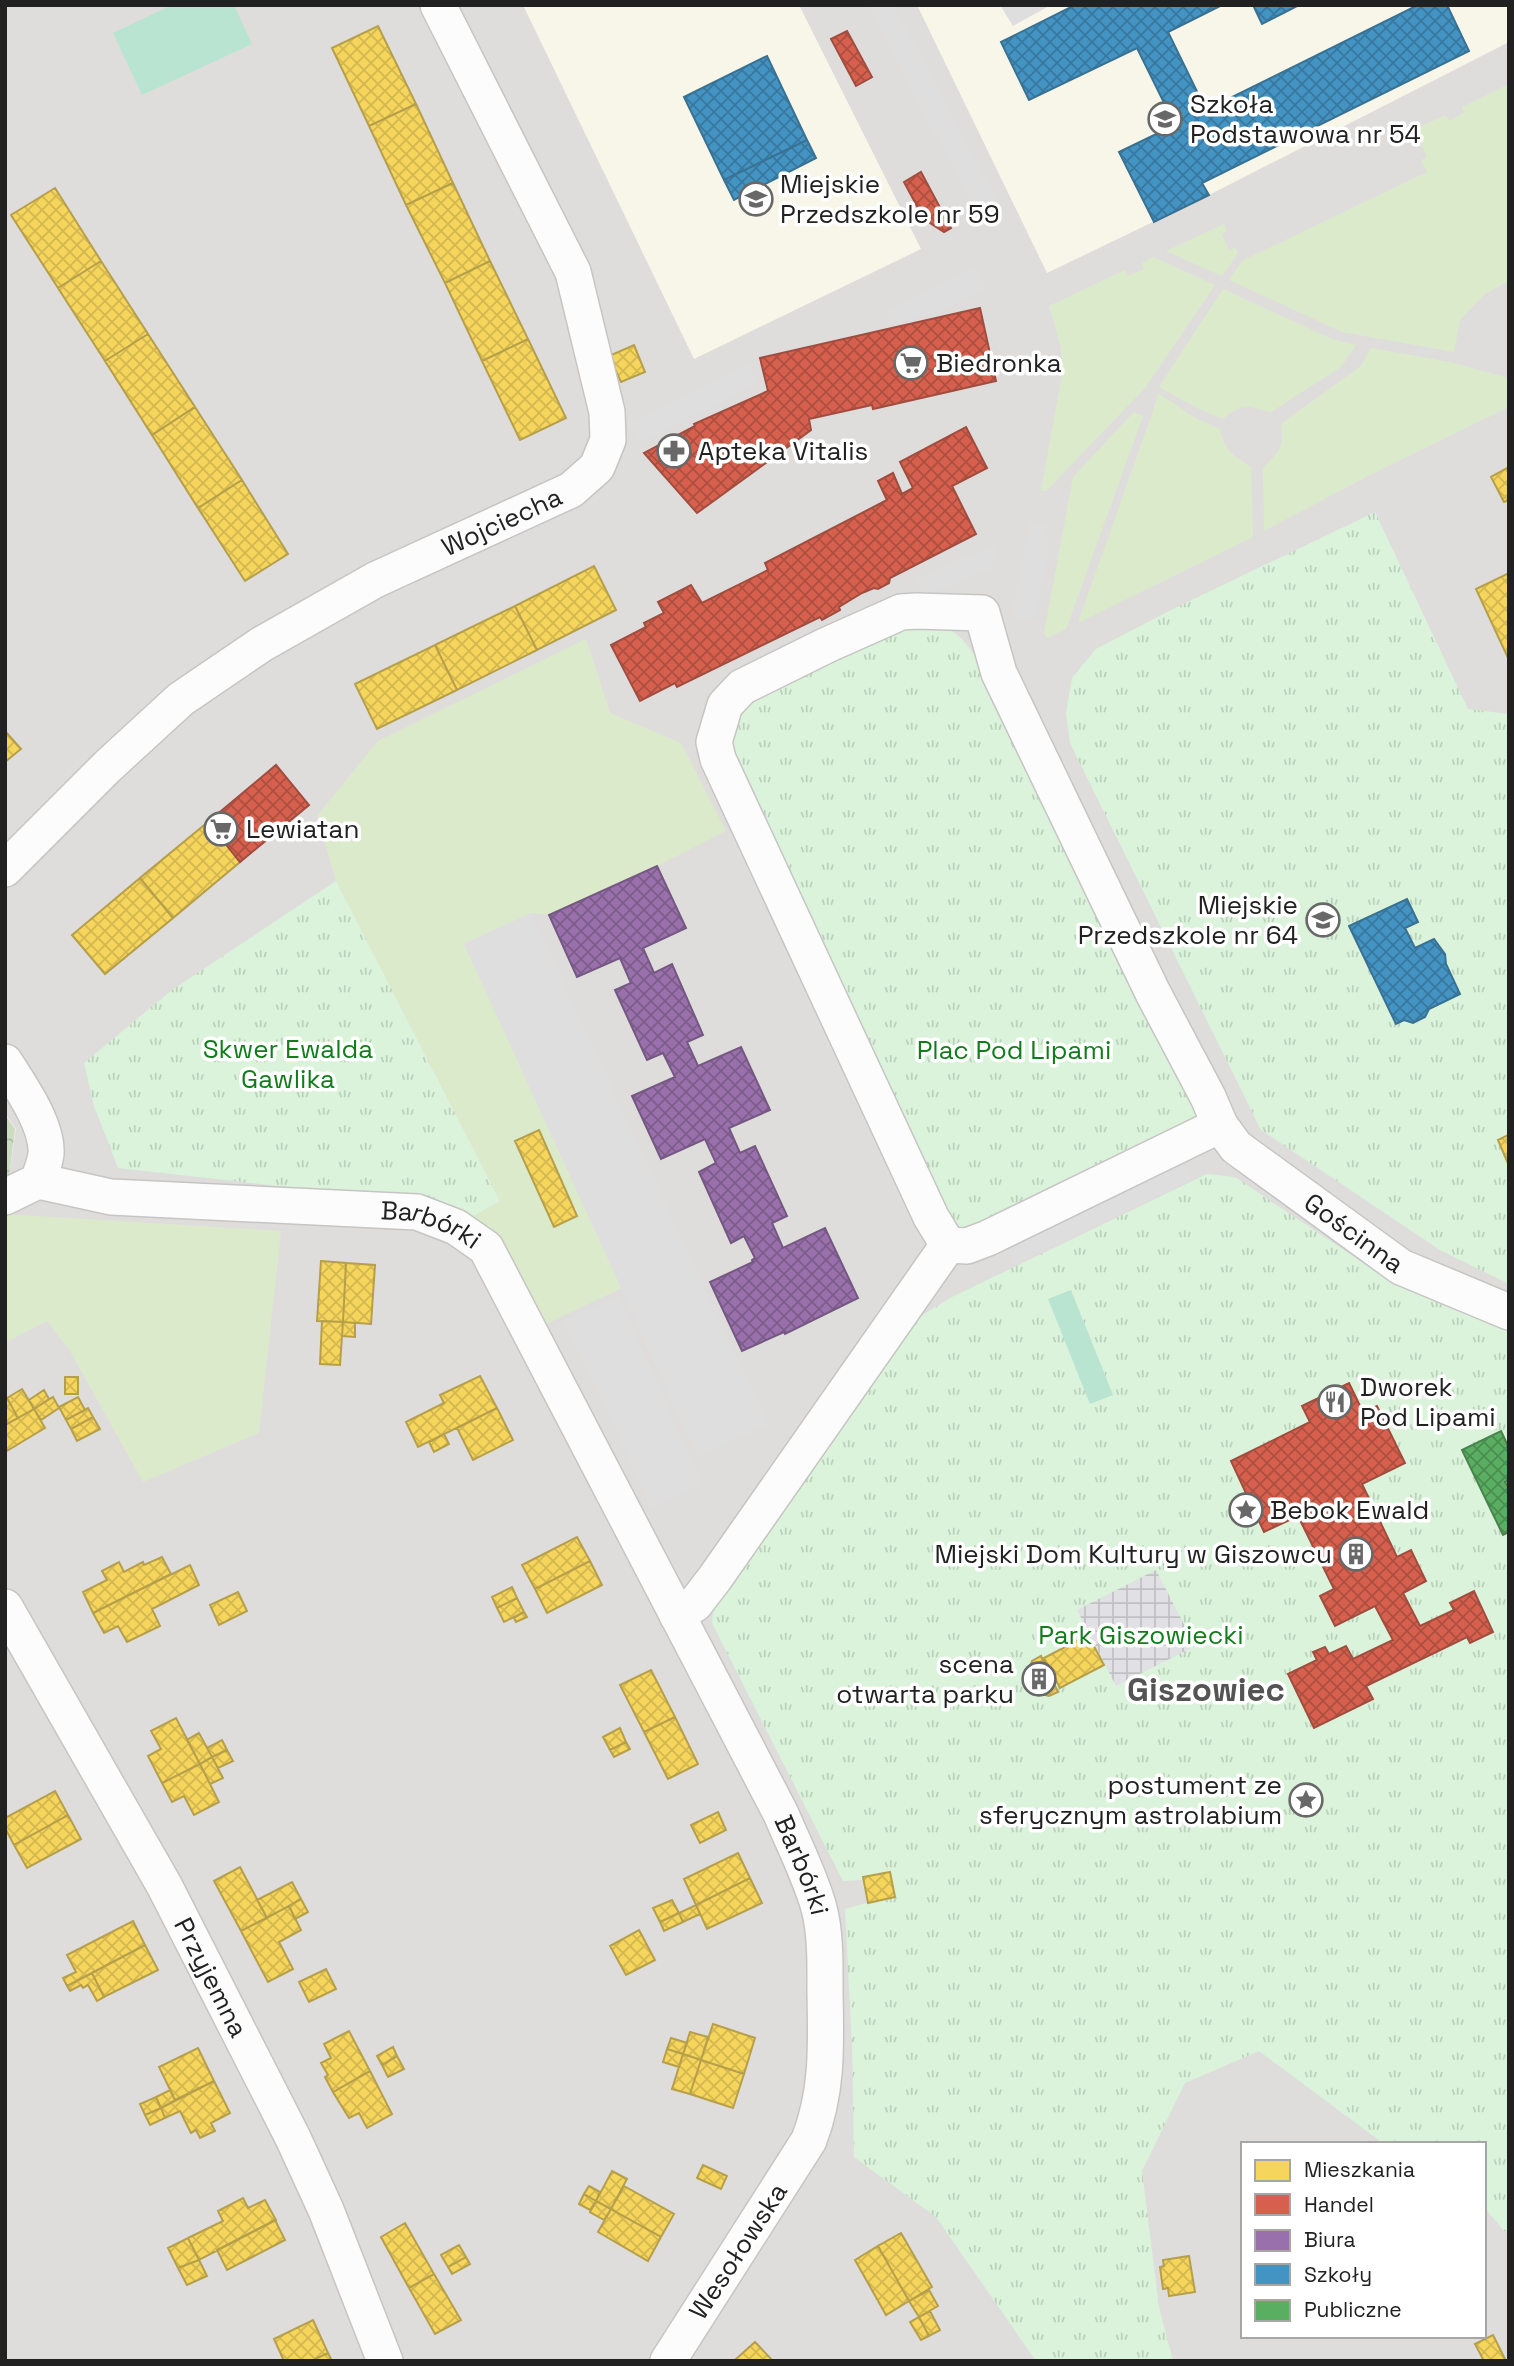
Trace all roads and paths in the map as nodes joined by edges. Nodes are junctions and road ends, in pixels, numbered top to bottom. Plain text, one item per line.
1 (438, 5) edge
2 (5, 869) edge
3 (5, 1062) edge
4 (1220, 1125) junction
5 (38, 1181) junction
6 (5, 1197) edge
7 (948, 1245) junction
8 (1509, 1312) edge
9 (5, 1607) edge
10 (677, 1615) junction
11 (809, 2140) joint
12 (385, 2361) edge
13 (668, 2361) edge

1 - 2 street, Wojciecha
3 - 5 street
4 - 7 street
4 - 7 street
4 - 8 street, Gościnna
5 - 6 street
5 - 10 street, Barbórki
7 - 10 street
9 - 12 street, Przyjemna
10 - 11 street, Barbórki
11 - 13 street, Wesołowska

